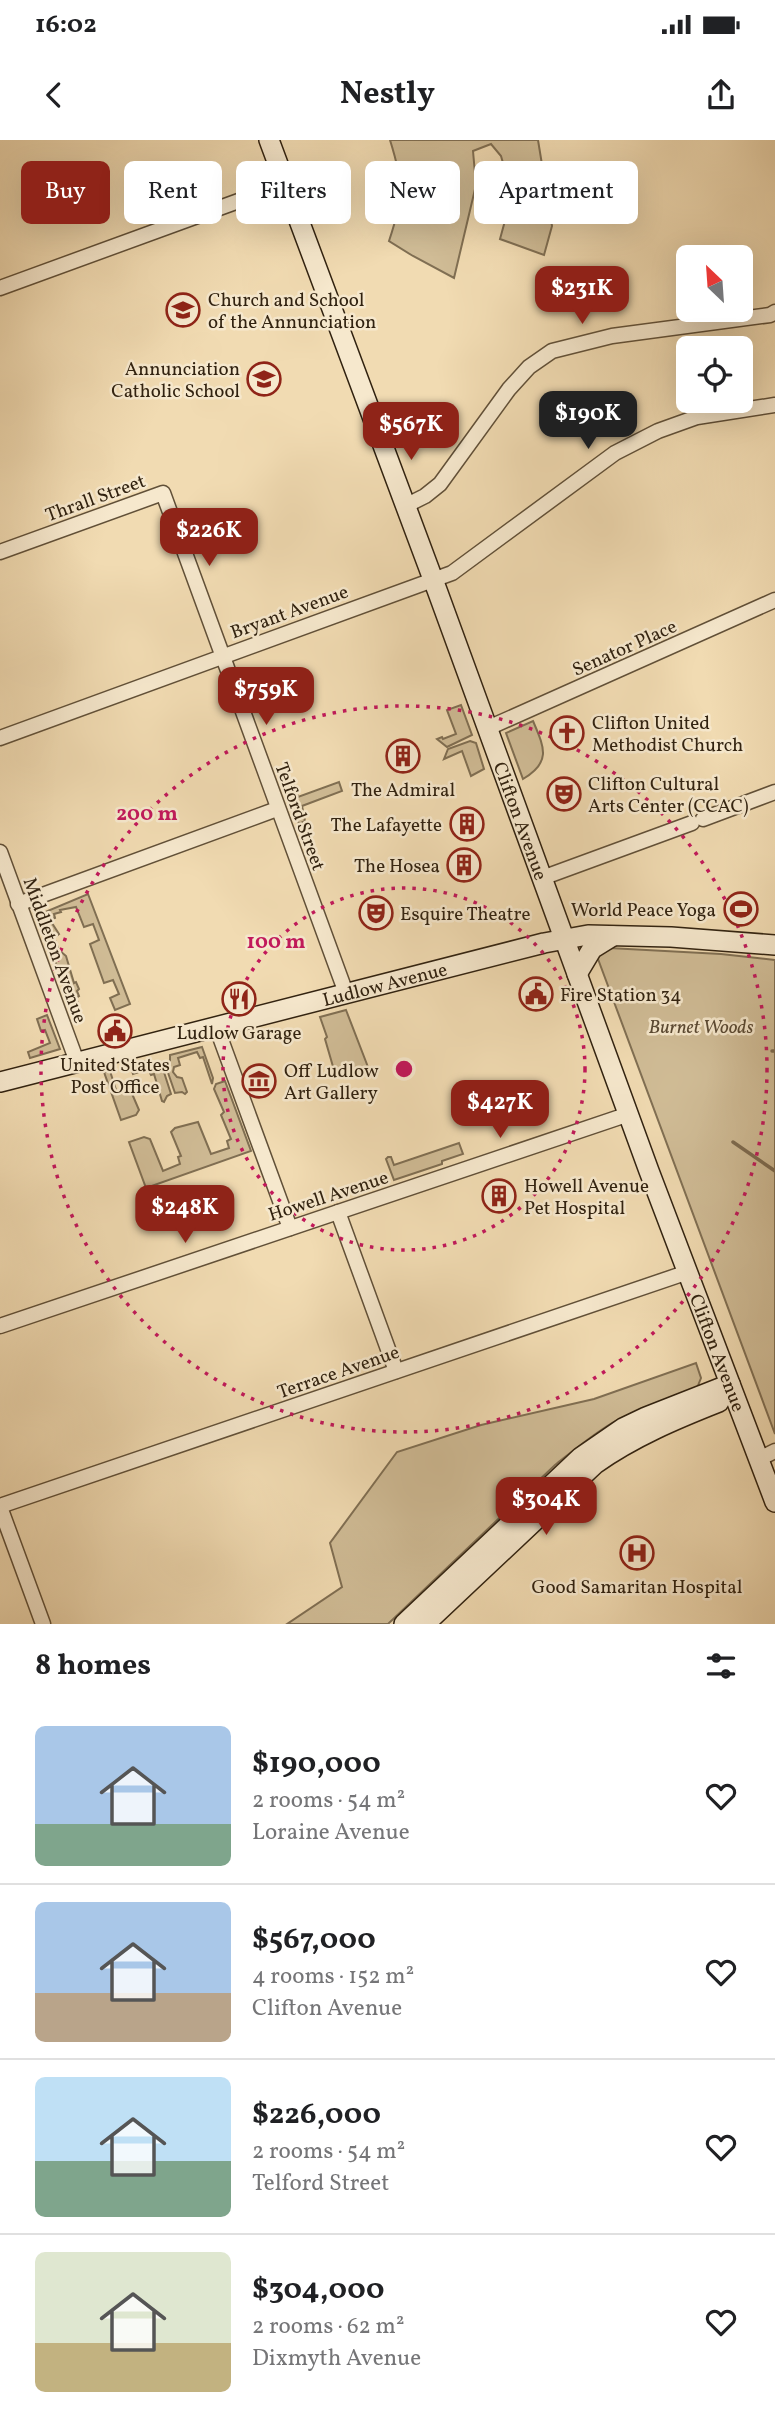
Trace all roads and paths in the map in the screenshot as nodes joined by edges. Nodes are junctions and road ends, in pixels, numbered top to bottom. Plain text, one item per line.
1 (269, 140) edge
2 (277, 161) edge
3 (236, 202) edge
4 (300, 224) edge
5 (0, 288) edge
6 (773, 315) edge
7 (775, 405) edge
8 (163, 493) joint
9 (405, 506) junction
10 (0, 552) edge
11 (433, 580) junction
12 (775, 600) edge
13 (223, 656) junction
14 (488, 728) junction
15 (0, 738) edge
16 (775, 792) edge
17 (277, 809) junction
18 (0, 852) edge
19 (542, 878) junction
20 (18, 904) junction
21 (612, 936) junction
22 (564, 939) junction
23 (775, 945) edge
24 (577, 974) junction
25 (346, 993) junction
26 (216, 1026) junction
27 (77, 1062) junction
28 (0, 1082) edge
29 (629, 1114) junction
30 (338, 1212) junction
31 (290, 1228) junction
32 (688, 1272) junction
33 (0, 1326) edge
34 (396, 1371) junction
35 (733, 1390) junction
36 (767, 1455) edge
37 (775, 1502) edge
38 (0, 1506) edge
39 (43, 1624) edge
40 (404, 1624) edge
41 (425, 1624) edge

1 - 2 main road, Clifton Avenue
3 - 5 street
4 - 9 main road, Clifton Avenue
6 - 9 street
7 - 11 street, Bryant Avenue
8 - 10 street, Thrall Street
8 - 13 street, Telford Street
9 - 11 main road, Clifton Avenue
11 - 13 street, Bryant Avenue
11 - 14 main road, Clifton Avenue
12 - 14 street, Senator Place
13 - 15 street, Bryant Avenue
13 - 17 street, Telford Street
14 - 19 main road, Clifton Avenue
16 - 19 street
17 - 20 street
17 - 25 street, Telford Street
18 - 20 street, Middleton Avenue
19 - 22 main road, Clifton Avenue
20 - 27 street, Middleton Avenue
21 - 22 main road, Ludlow Avenue
21 - 23 main road, Ludlow Avenue
21 - 24 main road
22 - 24 main road, Clifton Avenue
22 - 25 main road, Ludlow Avenue
24 - 29 main road, Clifton Avenue
25 - 26 main road, Ludlow Avenue
26 - 27 main road, Ludlow Avenue
26 - 31 street
27 - 28 main road, Ludlow Avenue
29 - 30 street, Howell Avenue
29 - 32 main road, Clifton Avenue
30 - 31 street, Howell Avenue
30 - 34 street
31 - 33 street, Howell Avenue
32 - 34 street, Terrace Avenue
32 - 35 main road, Clifton Avenue
34 - 38 street, Terrace Avenue
35 - 36 main road, Clifton Avenue
35 - 40 main road
35 - 41 main road
36 - 37 main road, Clifton Avenue
38 - 39 street

